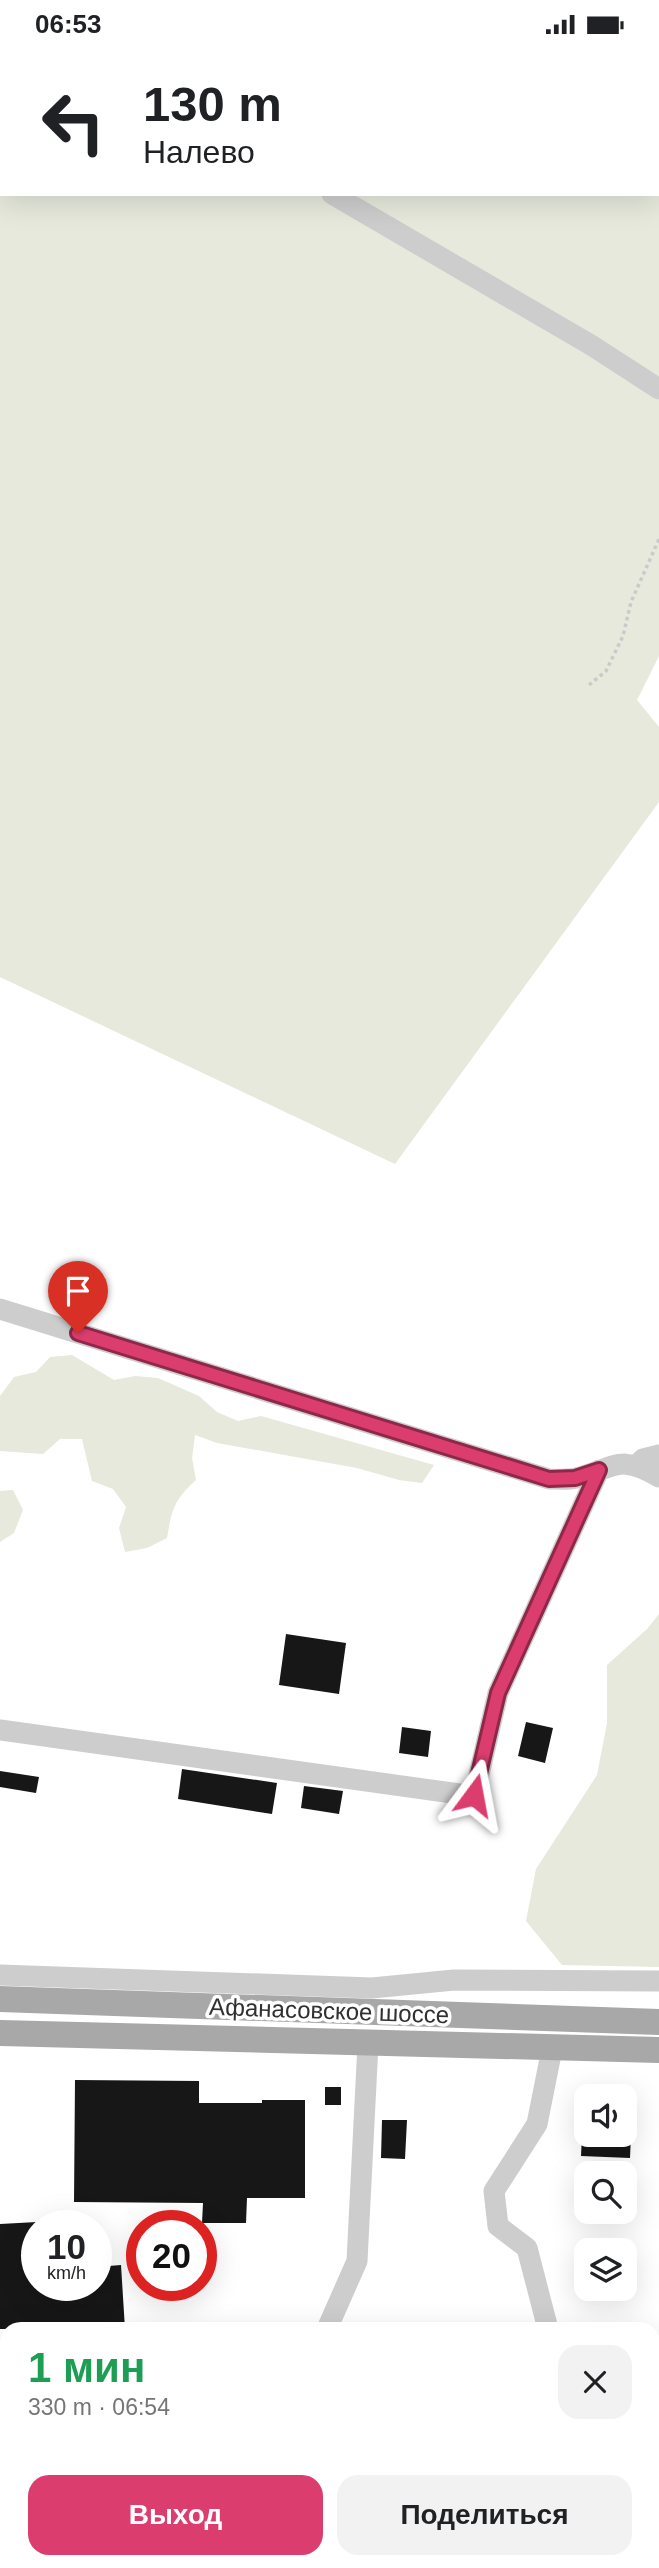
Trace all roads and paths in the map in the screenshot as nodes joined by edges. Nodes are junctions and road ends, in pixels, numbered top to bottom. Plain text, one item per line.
1 (335, 196) edge
2 (659, 389) edge
3 (659, 539) edge
4 (589, 685) dead end
5 (0, 1309) edge
6 (659, 1455) edge
7 (636, 1466) junction
8 (599, 1470) junction
9 (659, 1477) edge
10 (0, 1730) edge
11 (0, 1975) edge
12 (659, 1981) edge
13 (0, 1999) edge
14 (659, 2022) edge
15 (0, 2033) edge
16 (368, 2044) junction
17 (552, 2049) junction
18 (659, 2050) edge
19 (330, 2322) edge
20 (546, 2322) edge

1 - 2 street
3 - 4 path
5 - 8 street
6 - 7 street
7 - 8 street
7 - 9 street
8 - 10 street
11 - 12 street
13 - 14 main road, Афанасовское шоссе
15 - 16 main road, Афанасовское шоссе
16 - 17 main road, Афанасовское шоссе
16 - 19 street
17 - 18 main road, Афанасовское шоссе
17 - 20 street

